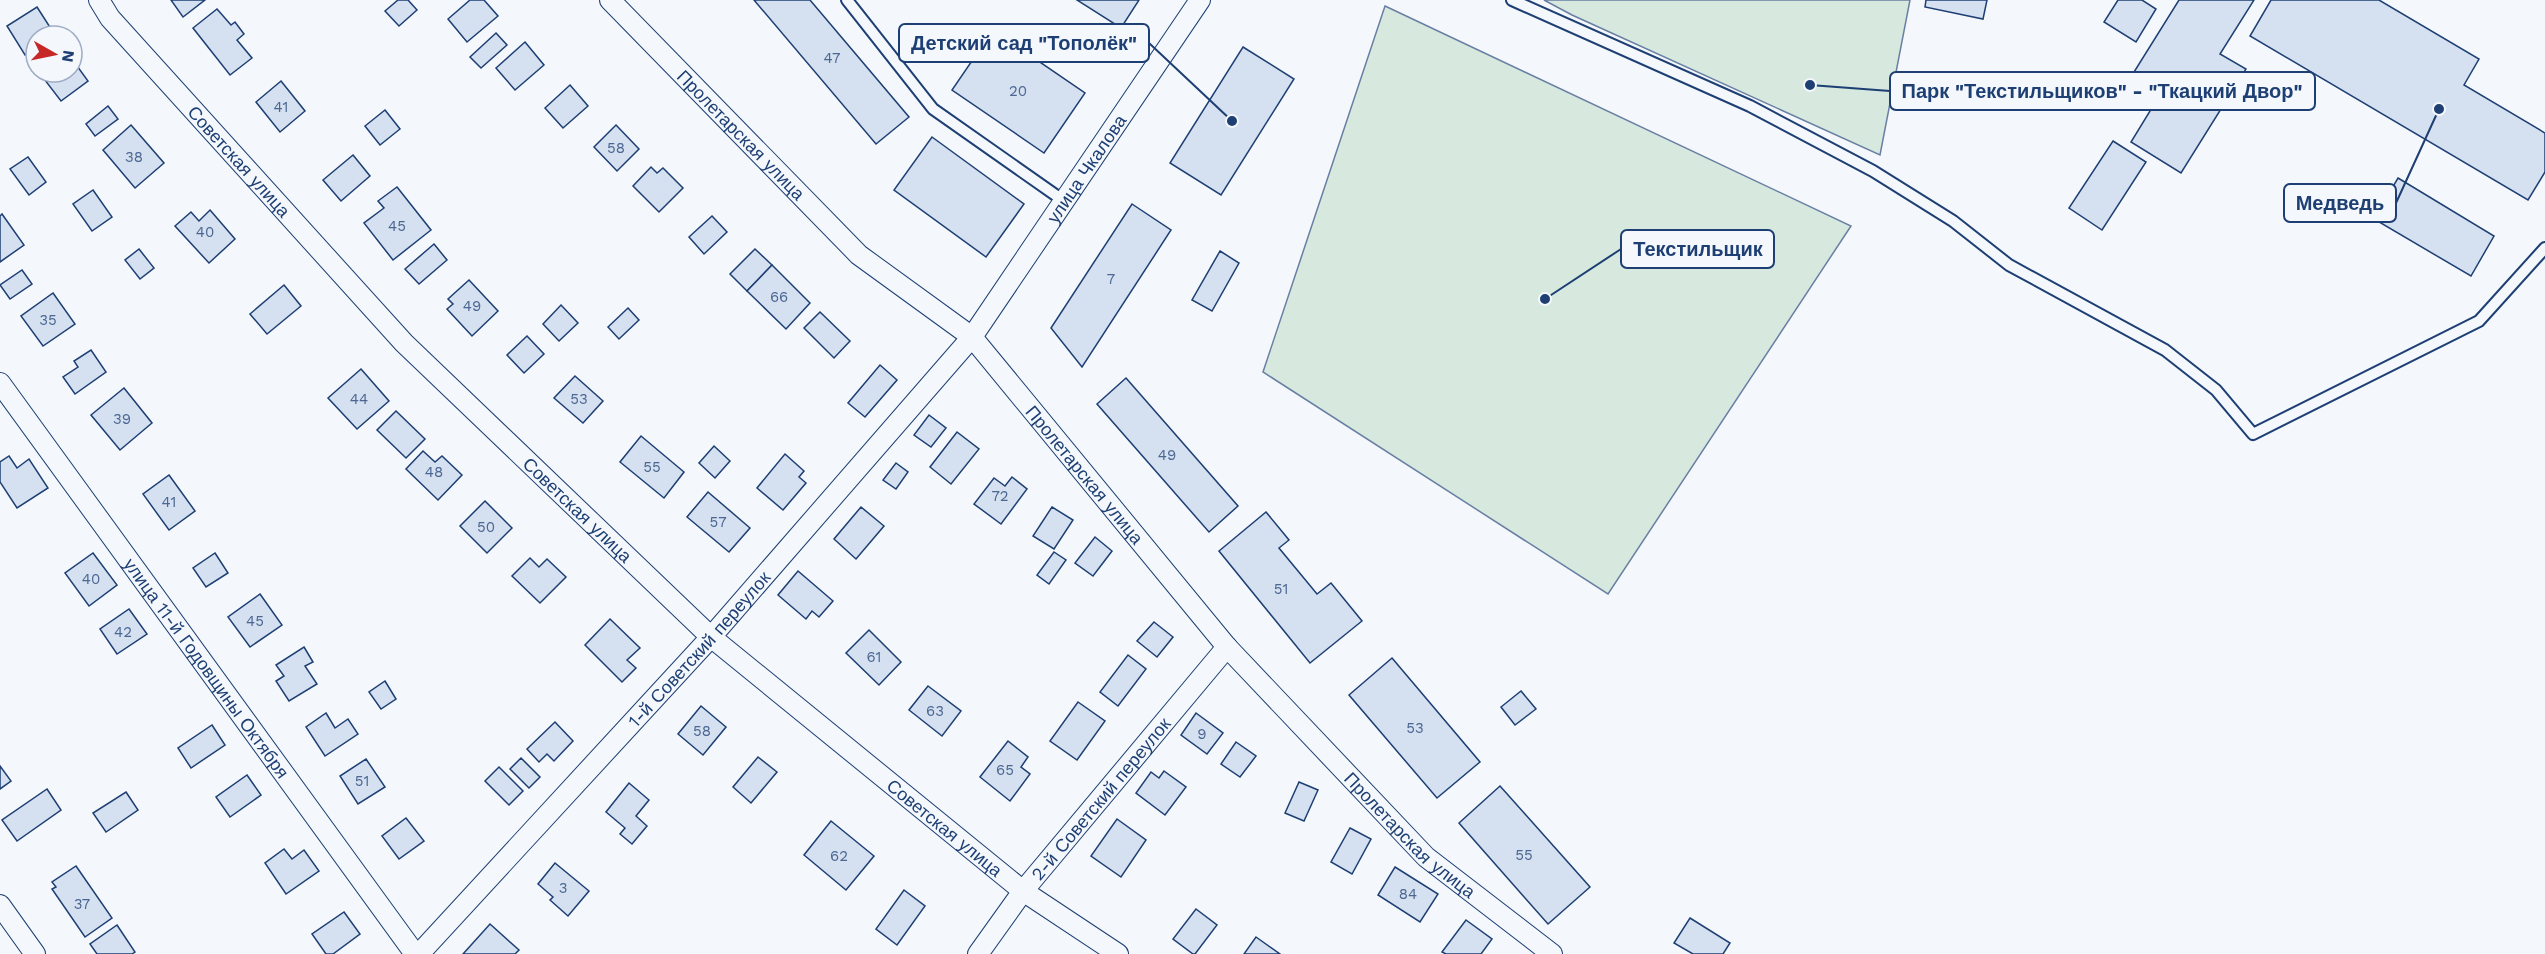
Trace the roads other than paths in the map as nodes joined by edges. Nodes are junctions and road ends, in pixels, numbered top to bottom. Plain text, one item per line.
1 (99, 0) edge
2 (610, 0) edge
3 (847, 0) edge
4 (1200, 0) edge
5 (1512, 0) edge
6 (1064, 201) junction
7 (2545, 248) edge
8 (972, 338) junction
9 (0, 383) edge
10 (711, 637) junction
11 (1227, 647) junction
12 (1023, 891) junction
13 (0, 905) edge
14 (35, 954) edge
15 (417, 954) edge
16 (978, 954) edge
17 (1118, 954) edge
18 (1552, 954) edge

1 - 10 street, Советская улица
2 - 8 street, Пролетарская улица
3 - 6 lane
4 - 6 street, улица Чкалова
5 - 7 lane
6 - 8 street, улица Чкалова
8 - 10 street, 1-й Советский переулок
8 - 11 street, Пролетарская улица
9 - 15 street, улица 11-й Годовщины Октября
10 - 12 street, Советская улица
10 - 15 street, 1-й Советский переулок
11 - 12 street, 2-й Советский переулок
11 - 18 street, Пролетарская улица
12 - 16 street, 2-й Советский переулок
12 - 17 street, Советская улица
13 - 14 street

